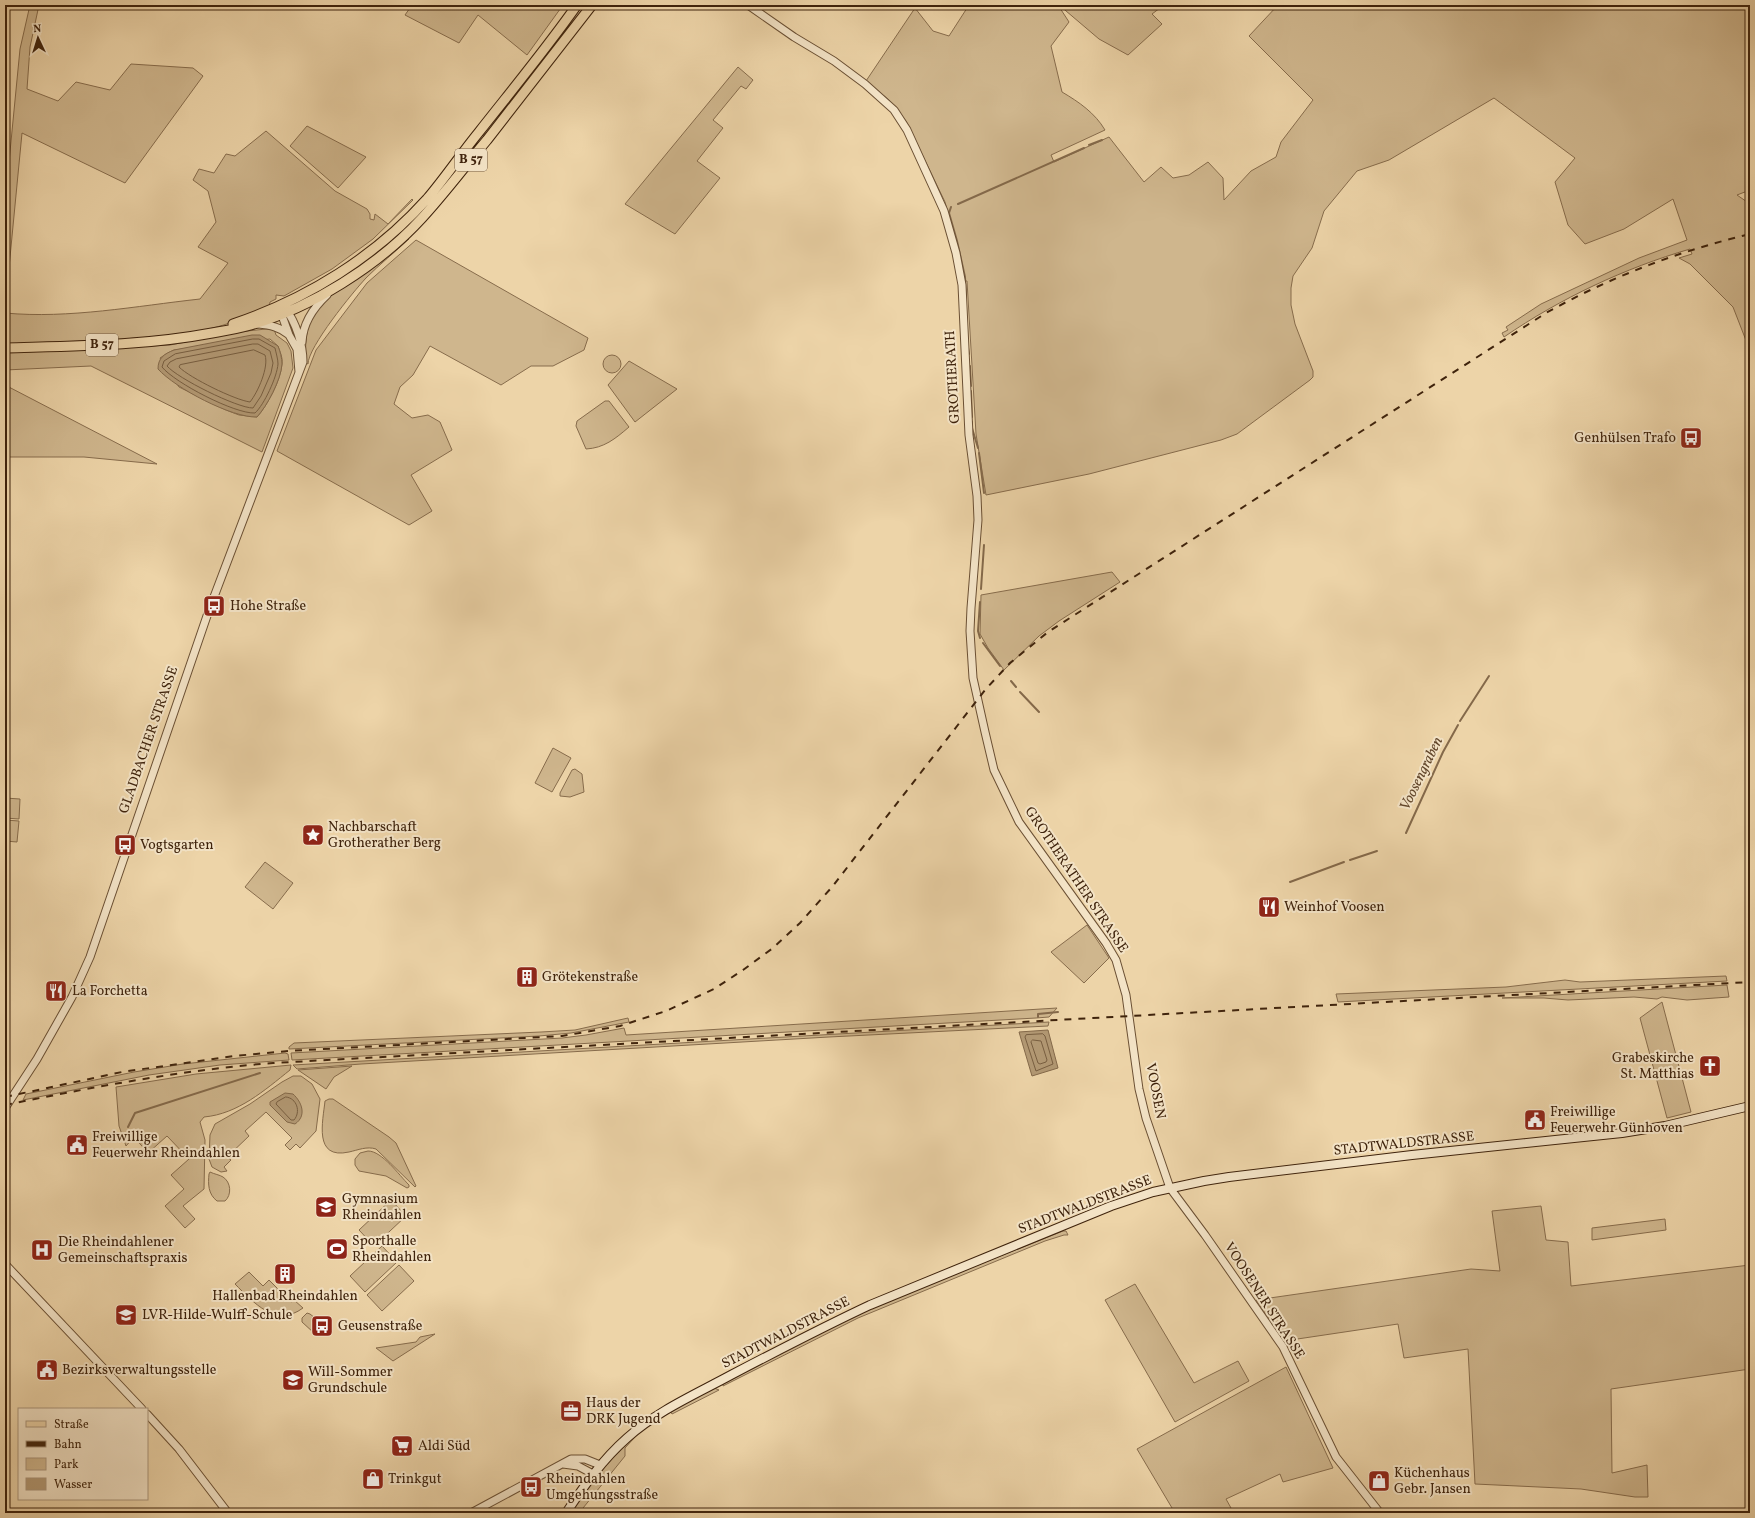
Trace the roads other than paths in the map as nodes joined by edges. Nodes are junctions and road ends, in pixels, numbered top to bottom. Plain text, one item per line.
1 (577, 5) edge
2 (592, 5) edge
3 (748, 5) edge
4 (335, 288) junction
5 (283, 310) junction
6 (254, 324) junction
7 (199, 335) junction
8 (289, 335) junction
9 (5, 348) edge
10 (302, 349) junction
11 (299, 372) junction
12 (976, 544) joint
13 (1126, 996) joint
14 (1750, 1106) edge
15 (5, 1108) edge
16 (1170, 1188) junction
17 (5, 1264) edge
18 (141, 1408) edge
19 (148, 1415) edge
20 (561, 1464) junction
21 (600, 1465) junction
22 (593, 1474) junction
23 (228, 1513) edge
24 (471, 1513) edge
25 (566, 1513) edge
26 (1380, 1513) edge

1 - 5 main road, B 57
2 - 4 main road, B 57
3 - 12 street, GROTHERATH
4 - 5 main road, B 57
4 - 10 street, GLADBACHER STRASSE
5 - 6 main road, B 57
5 - 7 main road, B 57
5 - 8 street, GLADBACHER STRASSE
5 - 10 street
6 - 7 main road, B 57
6 - 8 street
7 - 9 main road, B 57
8 - 11 street, GLADBACHER STRASSE
10 - 11 street, GLADBACHER STRASSE
11 - 15 street, GLADBACHER STRASSE
12 - 13 street, GROTHERATHER STRASSE
13 - 16 street, VOOSEN
14 - 16 main road, STADTWALDSTRASSE
16 - 21 main road, STADTWALDSTRASSE
16 - 26 street, VOOSENER STRASSE
17 - 18 street
19 - 23 street
20 - 21 street
20 - 22 street
20 - 24 street
21 - 22 main road, STADTWALDSTRASSE
22 - 25 main road, STADTWALDSTRASSE

